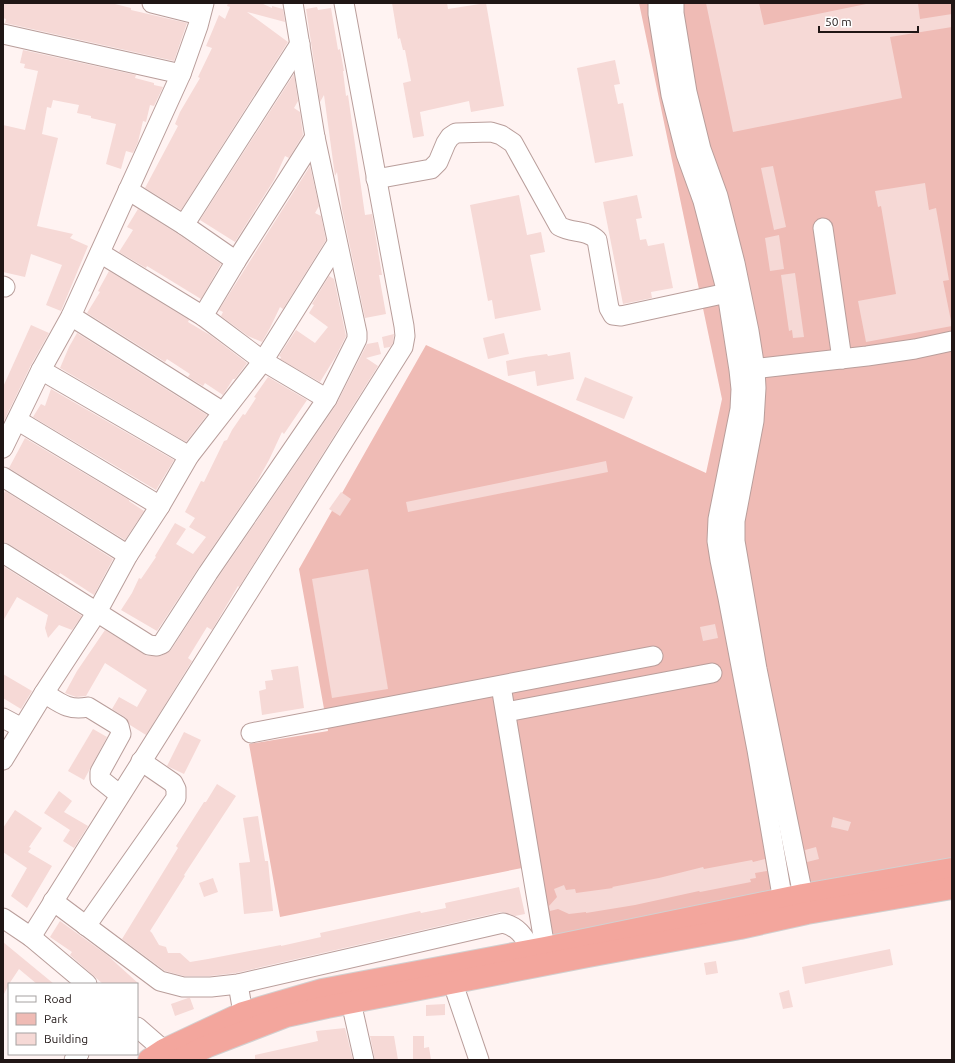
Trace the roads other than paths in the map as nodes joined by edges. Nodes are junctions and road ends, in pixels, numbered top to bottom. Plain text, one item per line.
1 (152, 3) edge
2 (292, 3) edge
3 (344, 3) edge
4 (658, 3) edge
5 (674, 3) edge
6 (202, 9) edge
7 (3, 34) edge
8 (300, 44) junction
9 (181, 74) junction
10 (315, 137) junction
11 (376, 179) junction
12 (128, 190) junction
13 (184, 225) junction
14 (823, 228) dead end
15 (337, 242) junction
16 (100, 253) junction
17 (236, 261) junction
18 (727, 293) junction
19 (71, 316) junction
20 (203, 316) junction
21 (952, 341) edge
22 (842, 359) junction
23 (263, 361) junction
24 (42, 370) junction
25 (747, 370) junction
26 (327, 399) junction
27 (223, 412) junction
28 (17, 420) junction
29 (3, 448) edge
30 (189, 456) junction
31 (3, 477) edge
32 (160, 506) junction
33 (3, 553) edge
34 (128, 555) junction
35 (97, 612) junction
36 (653, 656) dead end
37 (712, 673) dead end
38 (501, 686) junction
39 (44, 693) junction
40 (506, 712) junction
41 (3, 718) edge
42 (22, 728) junction
43 (251, 733) dead end
44 (3, 760) edge
45 (141, 762) junction
46 (120, 795) junction
47 (952, 869) edge
48 (952, 888) edge
49 (53, 901) junction
50 (794, 906) junction
51 (3, 918) edge
52 (86, 926) junction
53 (31, 937) junction
54 (542, 954) junction
55 (450, 974) junction
56 (86, 983) edge
57 (238, 984) junction
58 (351, 1002) junction
59 (243, 1013) junction
60 (138, 1028) edge
61 (167, 1057) edge
62 (364, 1060) edge
63 (479, 1060) edge

1 - 6 street
2 - 8 street
3 - 11 street
4 - 18 street
5 - 25 street
6 - 9 street
7 - 9 street
8 - 10 street
8 - 13 street
9 - 12 street
10 - 15 street
10 - 17 street
11 - 18 street
11 - 45 street
12 - 13 street
12 - 16 street
13 - 17 street
14 - 22 street
15 - 23 street
15 - 26 street
16 - 19 street
16 - 20 street
17 - 20 street
18 - 25 street
19 - 24 street
19 - 27 street
20 - 23 street
21 - 22 street
22 - 25 street
23 - 26 street
23 - 27 street
24 - 28 street
24 - 30 street
25 - 50 street
26 - 35 street
27 - 30 street
28 - 29 street
28 - 32 street
30 - 32 street
31 - 34 street
32 - 34 street
33 - 35 street
34 - 35 street
35 - 39 street
36 - 38 street
37 - 40 street
38 - 40 street
38 - 43 street
39 - 42 street
39 - 46 street
40 - 54 street
41 - 42 street
42 - 44 street
45 - 46 street
45 - 52 street
46 - 49 street
47 - 50 highway
48 - 50 highway
49 - 52 street
49 - 53 street
50 - 54 highway
51 - 53 street
52 - 57 street
53 - 56 street
54 - 55 highway
54 - 57 street
55 - 58 highway
55 - 59 highway
55 - 63 street
57 - 59 street
58 - 61 highway
58 - 62 street
59 - 61 highway
60 - 61 street

